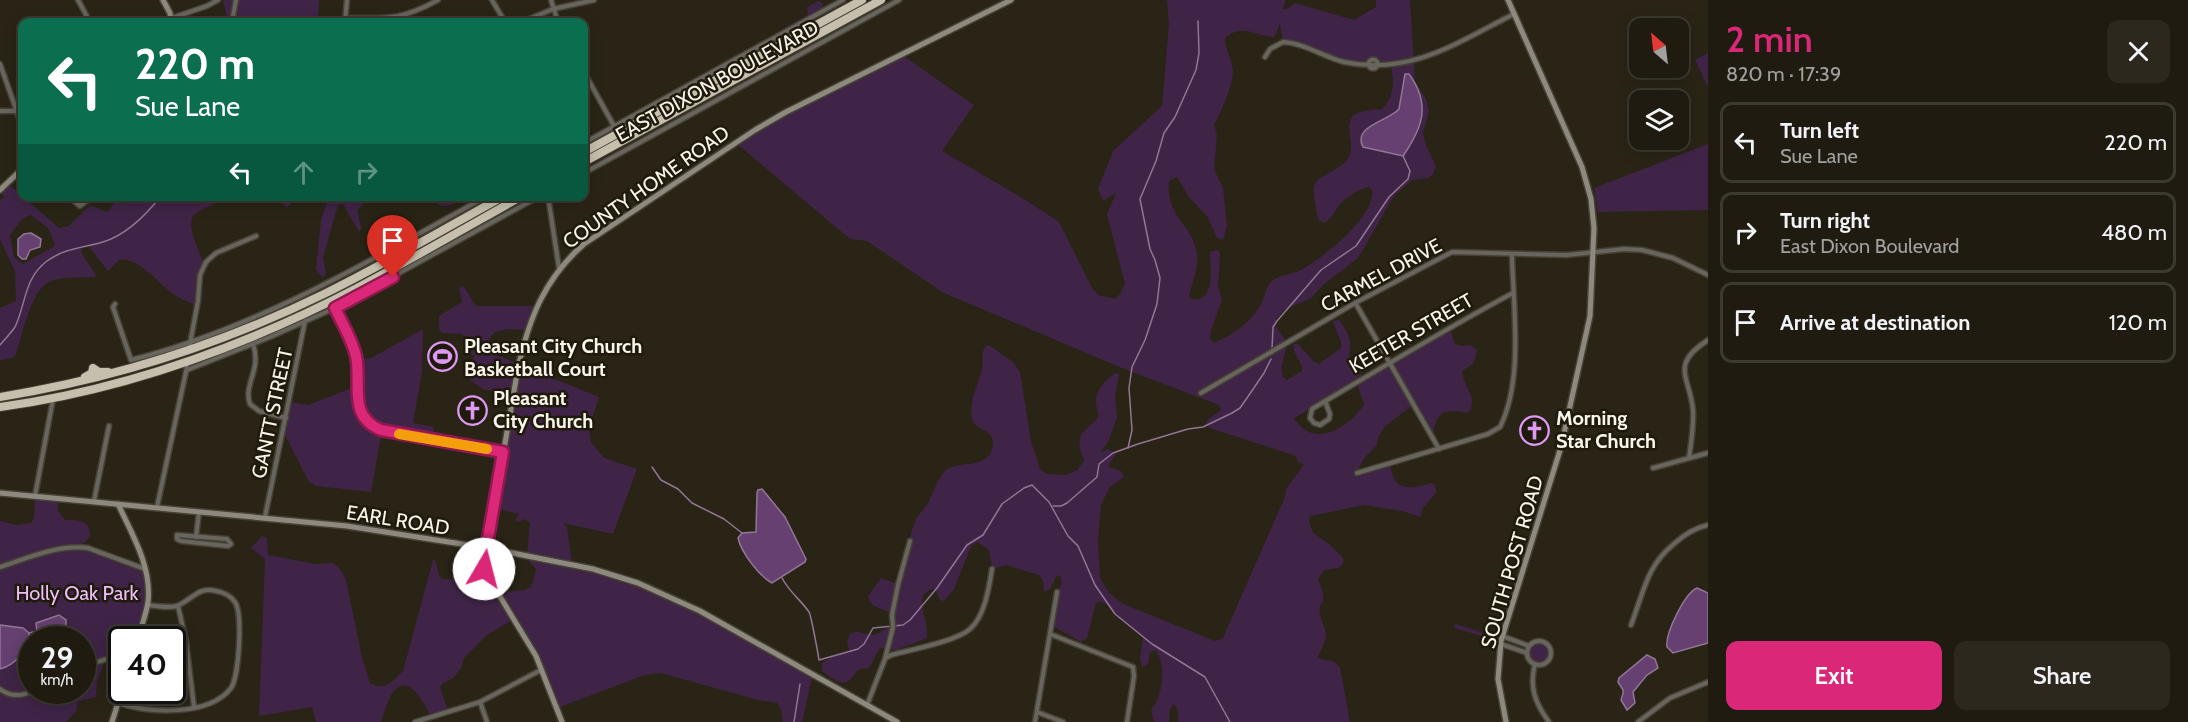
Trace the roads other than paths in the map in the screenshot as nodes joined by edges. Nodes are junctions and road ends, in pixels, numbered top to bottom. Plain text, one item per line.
1 (78, 0) edge
2 (163, 0) edge
3 (218, 0) edge
4 (236, 0) edge
5 (347, 0) edge
6 (438, 0) edge
7 (492, 0) edge
8 (550, 0) edge
9 (594, 0) edge
10 (843, 0) edge
11 (862, 0) edge
12 (881, 0) edge
13 (898, 0) edge
14 (1011, 0) edge
15 (1508, 0) edge
16 (553, 9) junction
17 (833, 11) junction
18 (1514, 14) junction
19 (88, 18) edge
20 (170, 18) edge
21 (176, 18) edge
22 (233, 18) edge
23 (345, 18) edge
24 (395, 18) edge
25 (503, 18) edge
26 (532, 18) edge
27 (556, 18) edge
28 (1265, 57) dead end
29 (0, 64) edge
30 (588, 79) edge
31 (710, 83) junction
32 (652, 109) junction
33 (0, 111) edge
34 (17, 111) junction
35 (18, 114) edge
36 (665, 123) junction
37 (614, 126) junction
38 (588, 141) edge
39 (610, 147) junction
40 (588, 149) edge
41 (588, 160) edge
42 (588, 171) edge
43 (18, 173) edge
44 (0, 190) edge
45 (73, 201) edge
46 (88, 201) edge
47 (479, 201) edge
48 (495, 201) edge
49 (514, 201) edge
50 (530, 201) edge
51 (549, 201) edge
52 (454, 224) junction
53 (255, 236) dead end
54 (404, 246) junction
55 (1594, 253) junction
56 (1512, 254) junction
57 (417, 260) junction
58 (559, 268) junction
59 (1708, 275) edge
60 (356, 289) junction
61 (1513, 293) junction
62 (1356, 303) junction
63 (115, 304) dead end
64 (335, 308) junction
65 (303, 318) junction
66 (230, 335) junction
67 (1708, 340) edge
68 (191, 341) junction
69 (253, 344) junction
70 (189, 350) junction
71 (188, 361) junction
72 (1390, 363) junction
73 (187, 370) junction
74 (135, 378) junction
75 (1201, 393) dead end
76 (0, 397) edge
77 (53, 397) junction
78 (1325, 401) junction
79 (0, 407) edge
80 (286, 418) junction
81 (109, 426) dead end
82 (1439, 449) junction
83 (503, 452) junction
84 (1708, 453) edge
85 (1689, 458) junction
86 (1653, 468) dead end
87 (1357, 473) dead end
88 (0, 493) edge
89 (34, 496) junction
90 (94, 501) junction
91 (117, 504) junction
92 (158, 507) junction
93 (200, 511) junction
94 (265, 518) junction
95 (1708, 525) edge
96 (196, 536) junction
97 (195, 542) junction
98 (910, 542) dead end
99 (487, 548) junction
100 (0, 567) edge
101 (146, 569) junction
102 (992, 569) dead end
103 (1057, 592) dead end
104 (147, 605) junction
105 (178, 606) junction
106 (1631, 625) dead end
107 (141, 626) edge
108 (1050, 634) junction
109 (1503, 636) junction
110 (1501, 644) junction
111 (1529, 646) junction
112 (1527, 653) junction
113 (885, 659) junction
114 (1535, 664) junction
115 (542, 669) junction
116 (1708, 682) edge
117 (0, 689) edge
118 (18, 696) edge
119 (480, 702) junction
120 (118, 704) edge
121 (121, 704) edge
122 (867, 705) junction
123 (194, 707) junction
124 (1037, 712) junction
125 (112, 722) edge
126 (415, 722) edge
127 (487, 722) edge
128 (562, 722) edge
129 (897, 722) edge
130 (1035, 722) edge
131 (1063, 722) edge
132 (1127, 722) edge
133 (1506, 722) edge
134 (1549, 722) edge
135 (1638, 722) edge

1 - 19 street
2 - 20 main road
3 - 21 street
4 - 22 street
5 - 23 street
6 - 24 street
7 - 25 street
8 - 16 street
9 - 16 street
10 - 17 street, EAST DIXON BOULEVARD
11 - 17 highway, EAST DIXON BOULEVARD
12 - 36 highway, EAST DIXON BOULEVARD
13 - 36 street, EAST DIXON BOULEVARD
14 - 58 main road, COUNTY HOME ROAD
15 - 18 main road, SOUTH POST ROAD
16 - 26 street
16 - 27 street
17 - 31 highway, EAST DIXON BOULEVARD
17 - 32 street, EAST DIXON BOULEVARD
18 - 28 street
18 - 55 main road, SOUTH POST ROAD
29 - 34 street
30 - 37 street
31 - 32 highway, EAST DIXON BOULEVARD
31 - 36 highway
32 - 37 street, EAST DIXON BOULEVARD
32 - 39 highway
32 - 40 highway, EAST DIXON BOULEVARD
33 - 34 street
34 - 35 street
36 - 39 highway, EAST DIXON BOULEVARD
36 - 42 street, EAST DIXON BOULEVARD
37 - 38 street, EAST DIXON BOULEVARD
39 - 41 highway, EAST DIXON BOULEVARD
43 - 44 main road
45 - 46 street
47 - 54 street
48 - 52 highway
49 - 57 highway
50 - 57 street
51 - 58 street
52 - 54 highway
52 - 57 highway
53 - 68 street
54 - 60 highway
54 - 66 highway
54 - 68 street
55 - 56 street, CARMEL DRIVE
55 - 59 street, CARMEL DRIVE
55 - 109 main road, SOUTH POST ROAD
56 - 61 street
56 - 62 street, CARMEL DRIVE
57 - 60 highway
57 - 64 street
58 - 83 main road, COUNTY HOME ROAD
60 - 65 highway
61 - 72 street, KEETER STREET
61 - 82 street
62 - 72 street
62 - 75 street, CARMEL DRIVE
63 - 68 street
64 - 65 street
64 - 83 street
65 - 69 street
65 - 71 highway
65 - 80 street, GANTT STREET
66 - 70 highway
66 - 71 highway
67 - 85 street
68 - 70 street
69 - 73 street
69 - 80 street
70 - 74 highway
70 - 76 highway
71 - 73 street
71 - 74 highway
72 - 78 street, KEETER STREET
72 - 82 street
73 - 92 street
74 - 77 highway
77 - 79 highway
77 - 89 street
78 - 78 street
80 - 94 street, GANTT STREET
81 - 90 street
82 - 87 street
83 - 99 main road, COUNTY HOME ROAD
84 - 85 street
85 - 86 street
88 - 89 main road, EARL ROAD
89 - 90 main road, EARL ROAD
90 - 91 main road, EARL ROAD
91 - 92 main road, EARL ROAD
91 - 101 main road
92 - 93 main road, EARL ROAD
93 - 94 main road, EARL ROAD
93 - 96 street
94 - 99 main road, EARL ROAD
95 - 106 street
96 - 97 street
96 - 97 street
96 - 97 street
98 - 113 street
99 - 115 main road, COUNTY HOME ROAD
99 - 122 main road, EARL ROAD
100 - 101 street
101 - 104 main road
102 - 113 street
103 - 108 street
104 - 105 street
104 - 107 main road
105 - 123 street
105 - 123 street
108 - 124 street
108 - 132 street
109 - 110 main road, SOUTH POST ROAD
109 - 111 street
110 - 112 street
110 - 133 main road, SOUTH POST ROAD
111 - 112 street
111 - 114 street
112 - 114 street
113 - 122 street
114 - 134 street
115 - 119 street
115 - 128 main road, COUNTY HOME ROAD
116 - 135 street
117 - 118 street
119 - 126 street
119 - 127 street
120 - 125 main road
121 - 123 street
122 - 129 main road, EARL ROAD
124 - 130 street
124 - 131 street

